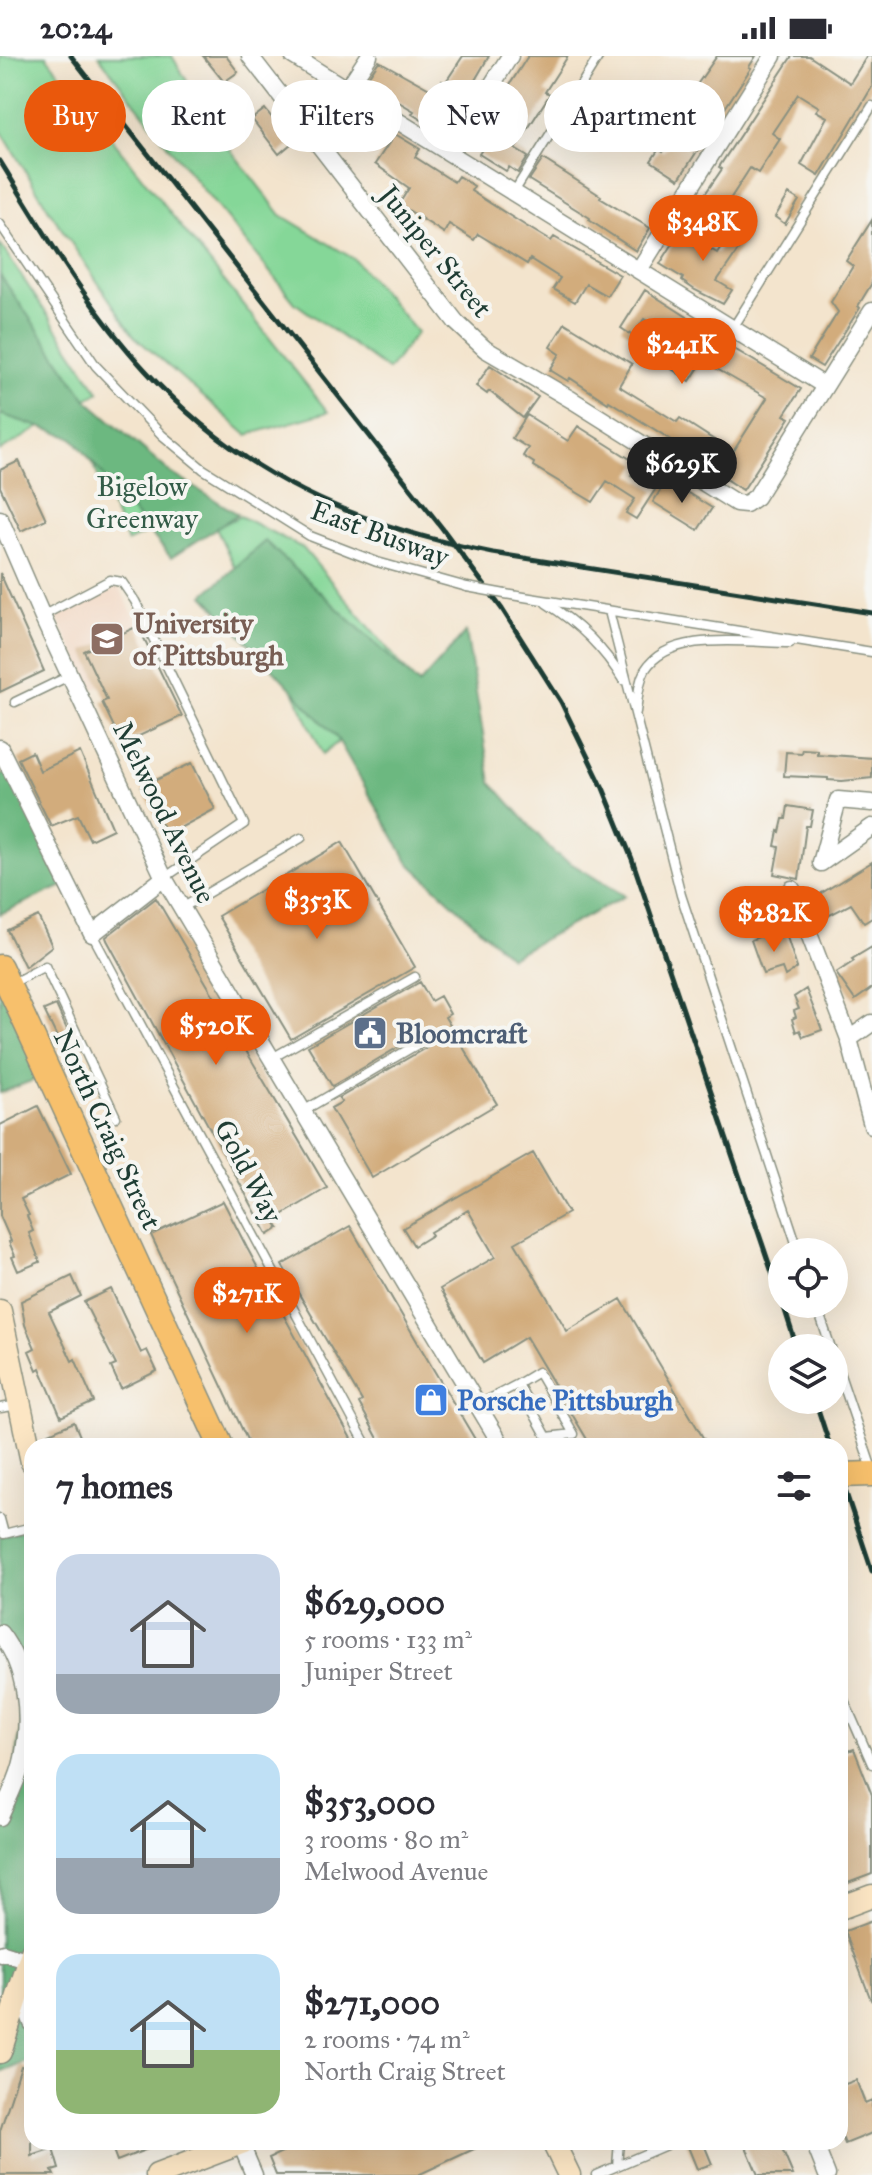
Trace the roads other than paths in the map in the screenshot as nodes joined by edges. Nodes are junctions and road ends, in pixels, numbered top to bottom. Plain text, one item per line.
1 (250, 56) edge
2 (293, 56) edge
3 (369, 56) edge
4 (510, 56) edge
5 (599, 56) edge
6 (773, 56) edge
7 (334, 80) edge
8 (353, 80) edge
9 (495, 80) edge
10 (872, 106) edge
11 (450, 152) edge
12 (514, 192) junction
13 (0, 224) edge
14 (639, 270) junction
15 (872, 311) edge
16 (733, 329) junction
17 (825, 386) junction
18 (0, 519) edge
19 (542, 601) junction
20 (609, 611) junction
21 (42, 616) junction
22 (819, 644) junction
23 (872, 652) edge
24 (70, 675) junction
25 (629, 691) junction
26 (15, 702) dead end
27 (635, 717) junction
28 (0, 748) edge
29 (872, 803) edge
30 (872, 827) edge
31 (301, 838) dead end
32 (164, 878) junction
33 (792, 889) dead end
34 (182, 908) junction
35 (92, 934) junction
36 (4, 977) edge
37 (415, 977) dead end
38 (863, 1031) edge
39 (423, 1041) dead end
40 (272, 1058) junction
41 (303, 1111) junction
42 (116, 1117) dead end
43 (872, 1125) edge
44 (794, 1238) edge
45 (0, 1311) edge
46 (518, 1384) junction
47 (848, 1399) edge
48 (478, 1405) junction
49 (10, 1406) edge
50 (217, 1438) edge
51 (363, 1438) edge
52 (497, 1438) edge
53 (24, 1442) edge
54 (872, 1472) edge
55 (848, 1474) edge
56 (0, 1519) edge
57 (24, 1529) edge
58 (0, 1633) edge
59 (24, 1686) edge
60 (848, 1709) edge
61 (24, 1750) edge
62 (872, 1764) edge
63 (0, 1817) edge
64 (872, 1896) edge
65 (848, 1905) edge
66 (0, 1954) edge
67 (24, 1955) edge
68 (24, 1975) edge
69 (20, 1988) junction
70 (24, 2000) edge
71 (0, 2052) edge
72 (221, 2150) edge
73 (244, 2150) edge
74 (557, 2150) edge
75 (618, 2150) edge
76 (654, 2150) edge
77 (817, 2150) edge
78 (617, 2166) junction
79 (157, 2175) edge
80 (254, 2175) edge
81 (569, 2175) edge
82 (596, 2175) edge
83 (827, 2175) edge

1 - 17 street, Juniper Street
2 - 7 street
3 - 8 street
4 - 9 street
5 - 12 lane
6 - 14 street
10 - 16 lane
11 - 12 street
12 - 14 street
13 - 19 lane, East Busway, bridge
14 - 16 street
15 - 17 street
16 - 17 street
18 - 21 street, Melwood Avenue
19 - 20 lane, East Busway
19 - 25 lane
20 - 22 lane, East Busway
20 - 25 lane
21 - 24 street, Melwood Avenue
21 - 32 lane
22 - 23 lane, East Busway
22 - 27 lane
24 - 26 lane
24 - 32 street, Melwood Avenue
25 - 27 lane
27 - 44 lane
28 - 35 street, Gold Way
29 - 30 street
31 - 34 lane
32 - 34 street, Melwood Avenue
32 - 35 street
33 - 38 street
34 - 40 street, Melwood Avenue
35 - 51 lane, Gold Way
36 - 42 lane
36 - 50 main road, North Craig Street
37 - 40 lane
38 - 43 street
39 - 41 lane
40 - 41 street, Melwood Avenue
41 - 48 street, Melwood Avenue
45 - 49 main road
46 - 46 lane
46 - 48 lane
47 - 54 lane
48 - 52 street, Melwood Avenue
49 - 53 main road
54 - 55 main road
56 - 57 lane
58 - 59 street
60 - 62 lane
61 - 63 street
64 - 65 main road
66 - 67 street
68 - 69 main road
69 - 70 street
69 - 71 main road
72 - 79 main road
73 - 80 street
74 - 81 main road
75 - 78 lane
76 - 78 lane
77 - 83 street
78 - 82 lane

